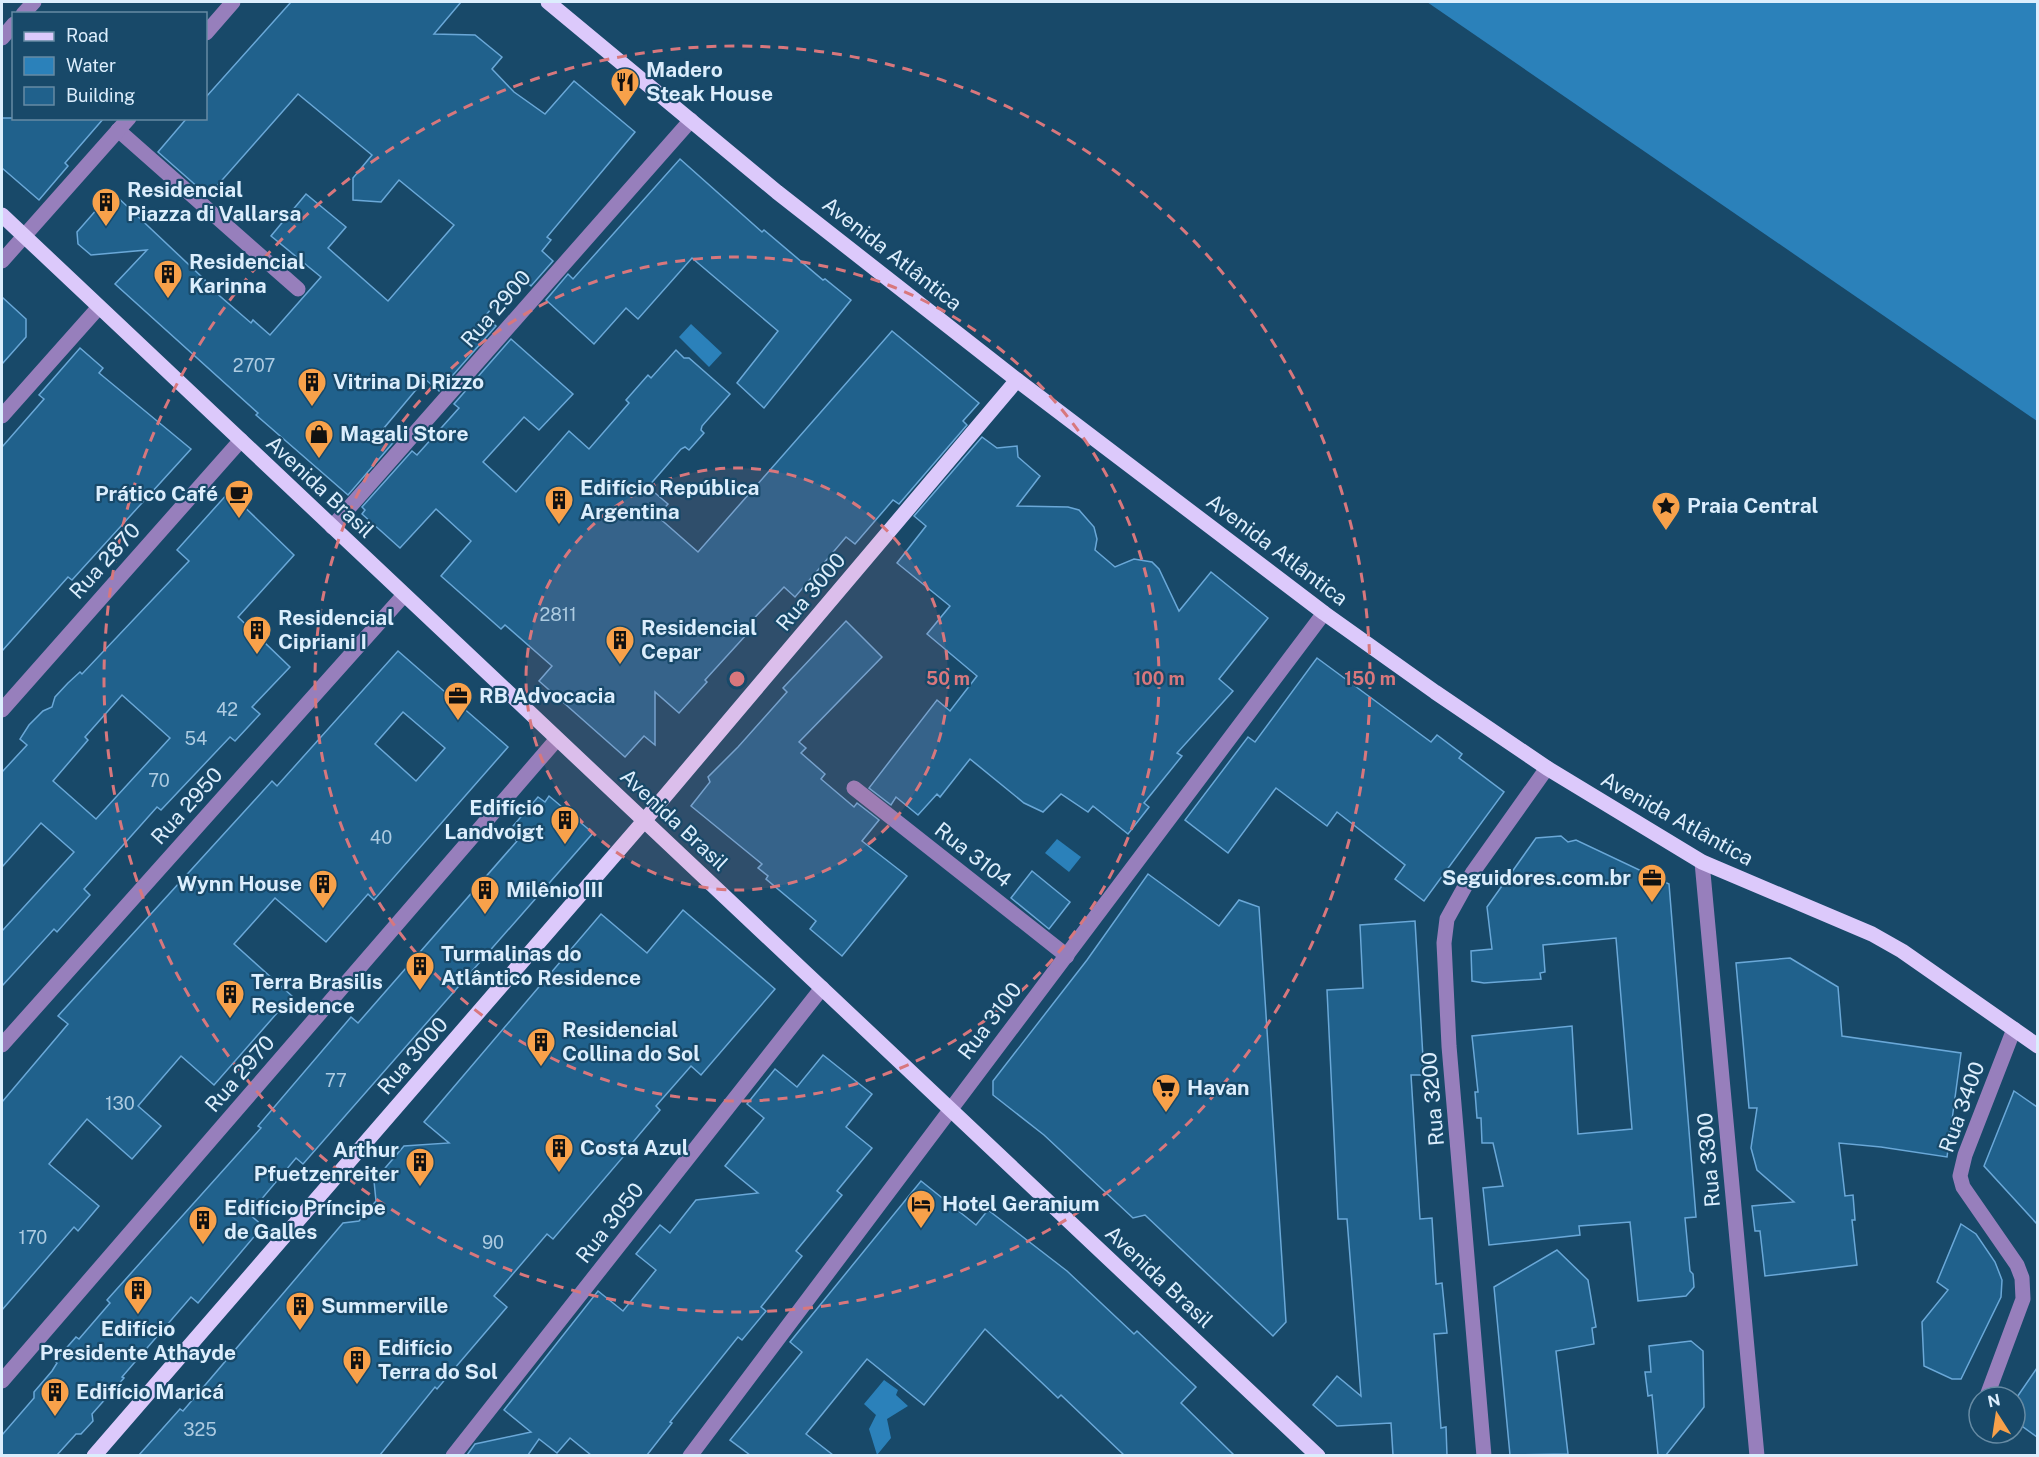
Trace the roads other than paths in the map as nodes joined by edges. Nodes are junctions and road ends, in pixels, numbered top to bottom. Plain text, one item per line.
1 (233, 2) edge
2 (548, 2) edge
3 (12, 26) edge
4 (207, 32) edge
5 (2, 38) edge
6 (127, 120) edge
7 (691, 120) junction
8 (118, 130) junction
9 (2, 215) edge
10 (24, 236) junction
11 (2, 261) edge
12 (298, 289) dead end
13 (99, 307) junction
14 (1017, 380) junction
15 (2, 416) edge
16 (241, 440) junction
17 (332, 527) junction
18 (404, 595) junction
19 (1324, 613) junction
20 (2, 710) edge
21 (557, 739) junction
22 (1547, 768) junction
23 (854, 788) dead end
24 (644, 821) junction
25 (1702, 862) junction
26 (1066, 956) junction
27 (822, 988) junction
28 (2014, 1029) junction
29 (2, 1045) edge
30 (2037, 1046) edge
31 (950, 1110) junction
32 (2, 1381) edge
33 (1991, 1385) edge
34 (94, 1455) edge
35 (453, 1455) edge
36 (693, 1455) edge
37 (1318, 1455) edge
38 (1484, 1455) edge
39 (1757, 1455) edge

1 - 4 street
2 - 7 main road, Avenida Atlântica
3 - 5 street
6 - 8 street
7 - 14 main road, Avenida Atlântica
7 - 17 street, Rua 2900
8 - 10 street
8 - 12 street
9 - 10 main road, Avenida Brasil
10 - 11 street
10 - 13 main road, Avenida Brasil
13 - 15 street
13 - 16 main road, Avenida Brasil
14 - 19 main road, Avenida Atlântica
14 - 24 main road, Rua 3000
16 - 17 main road, Avenida Brasil
16 - 20 street, Rua 2870
17 - 18 main road, Avenida Brasil
18 - 21 main road, Avenida Brasil
18 - 29 street, Rua 2950
19 - 22 main road, Avenida Atlântica
19 - 26 street, Rua 3100
21 - 24 main road, Avenida Brasil
21 - 32 street, Rua 2970
22 - 25 main road, Avenida Atlântica
22 - 38 street, Rua 3200
23 - 26 street, Rua 3104
24 - 27 main road, Avenida Brasil
24 - 34 main road, Rua 3000
25 - 28 main road, Avenida Atlântica
25 - 39 street, Rua 3300
26 - 31 street, Rua 3100
27 - 31 main road, Avenida Brasil
27 - 35 street, Rua 3050
28 - 30 main road, Avenida Atlântica
28 - 33 street, Rua 3400
31 - 36 street, Rua 3100
31 - 37 main road, Avenida Brasil

